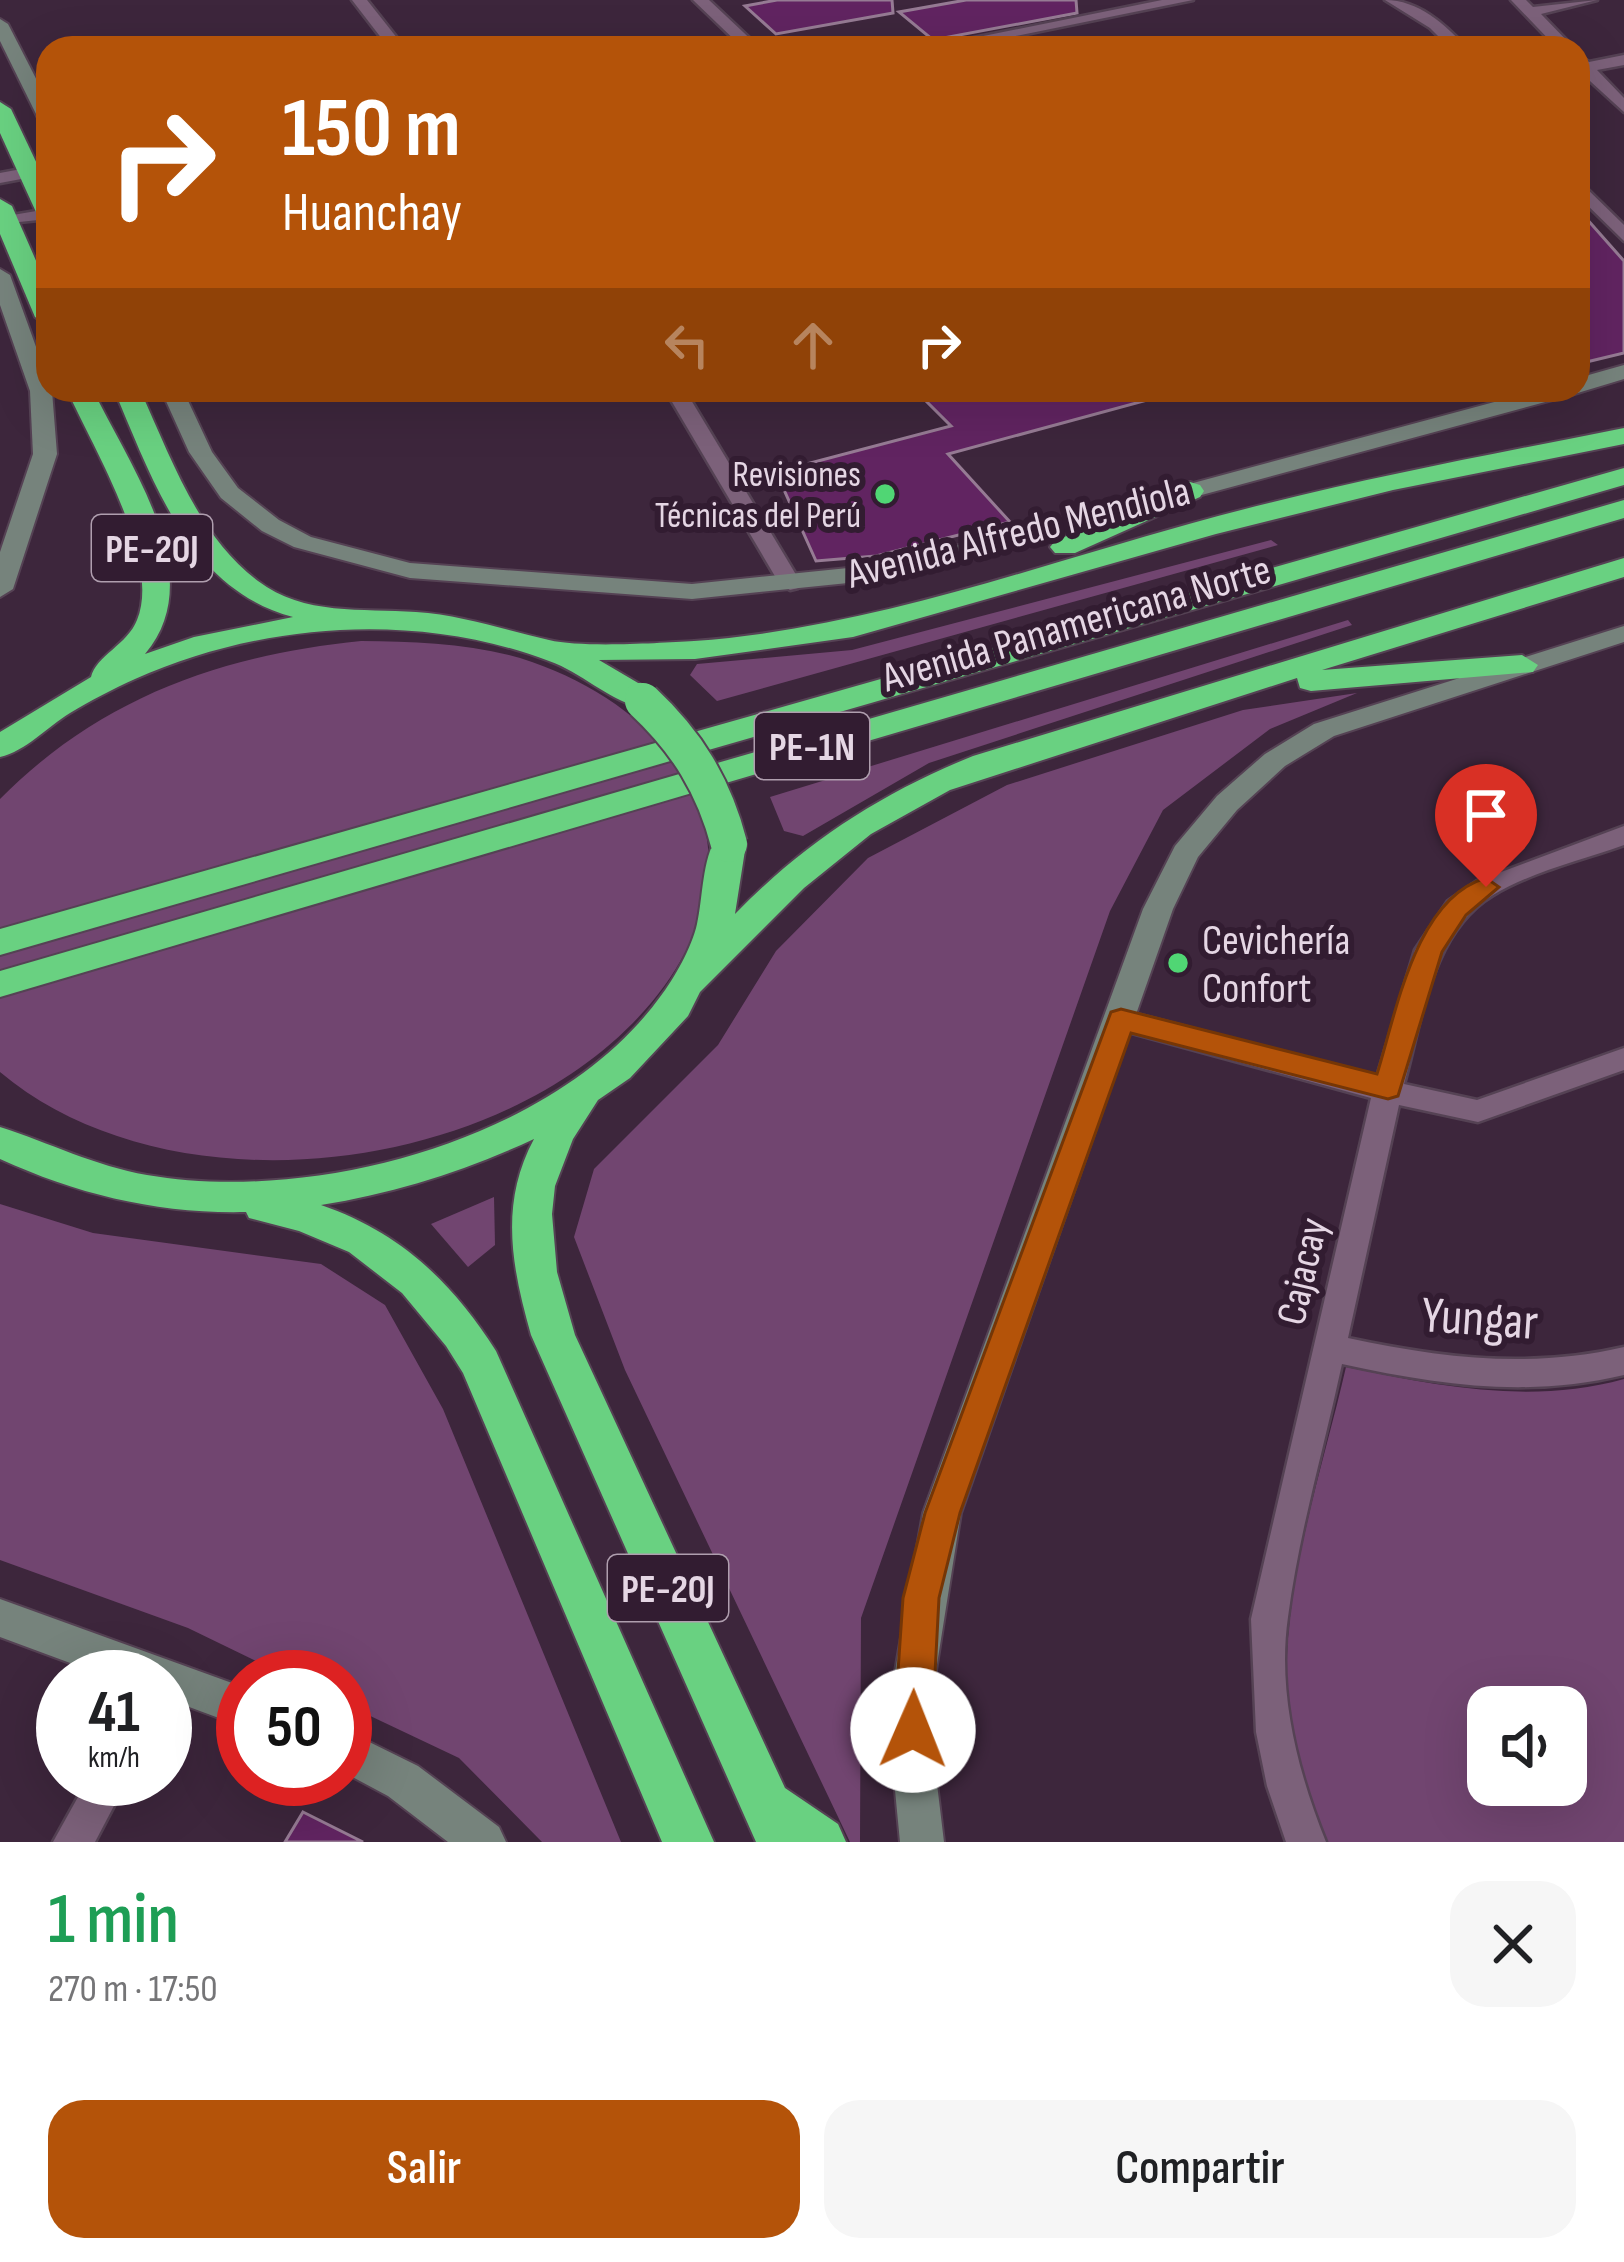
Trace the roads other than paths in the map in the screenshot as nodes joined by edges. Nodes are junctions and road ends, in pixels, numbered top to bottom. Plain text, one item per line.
1 (359, 0) edge
2 (700, 0) edge
3 (1186, 0) edge
4 (1392, 0) edge
5 (1590, 0) edge
6 (1524, 6) edge
7 (1061, 11) dead end
8 (1076, 21) junction
9 (0, 25) edge
10 (388, 36) edge
11 (739, 36) edge
12 (996, 36) edge
13 (1446, 36) edge
14 (1554, 36) edge
15 (1624, 60) edge
16 (1590, 63) edge
17 (1590, 72) edge
18 (36, 96) edge
19 (1624, 106) edge
20 (0, 109) edge
21 (36, 165) edge
22 (36, 171) edge
23 (0, 178) edge
24 (1590, 198) edge
25 (36, 213) edge
26 (3, 214) edge
27 (1624, 236) edge
28 (0, 275) edge
29 (36, 290) edge
30 (11, 306) junction
31 (36, 308) edge
32 (1624, 371) edge
33 (36, 377) edge
34 (1590, 382) edge
35 (42, 402) edge
36 (85, 402) edge
37 (133, 402) edge
38 (177, 402) edge
39 (682, 402) edge
40 (1518, 402) edge
41 (1624, 436) edge
42 (1624, 476) edge
43 (1190, 490) junction
44 (1624, 509) edge
45 (1624, 567) edge
46 (790, 583) junction
47 (0, 589) edge
48 (936, 606) junction
49 (349, 622) junction
50 (1624, 634) edge
51 (555, 651) junction
52 (1522, 665) junction
53 (1242, 687) junction
54 (85, 691) junction
55 (0, 747) edge
56 (1624, 835) edge
57 (0, 942) edge
58 (693, 980) junction
59 (0, 984) edge
60 (1121, 1020) junction
61 (1624, 1058) edge
62 (591, 1087) junction
63 (1388, 1088) junction
64 (0, 1142) edge
65 (201, 1197) junction
66 (1330, 1348) junction
67 (1624, 1360) edge
68 (0, 1618) edge
69 (87, 1650) edge
70 (372, 1764) edge
71 (94, 1806) edge
72 (775, 1824) edge
73 (74, 1842) edge
74 (484, 1842) edge
75 (688, 1842) edge
76 (820, 1842) edge
77 (922, 1842) edge
78 (1306, 1842) edge

1 - 10 street
2 - 11 street
3 - 8 street
4 - 13 street
5 - 6 street
6 - 14 street
7 - 8 street
8 - 12 street
9 - 18 main road
15 - 16 street
17 - 19 street
20 - 21 highway
22 - 23 street
24 - 27 street
25 - 26 street
26 - 29 highway
28 - 30 main road
30 - 31 highway
30 - 33 main road
32 - 34 main road
35 - 47 main road
36 - 54 highway, PE-20J
37 - 49 highway, PE-20J
38 - 46 main road, Avenida Alfredo Mendiola
39 - 46 street
40 - 43 main road, Avenida Alfredo Mendiola
41 - 48 highway
42 - 57 highway, Avenida Panamericana Norte / PE-1N
43 - 46 main road, Avenida Alfredo Mendiola
43 - 48 highway
44 - 59 highway, Avenida Panamericana Norte / PE-1N
45 - 53 highway
48 - 51 highway
49 - 51 highway, PE-20J
49 - 54 highway, PE-20J
50 - 52 main road
51 - 58 highway, PE-20J, bridge
52 - 53 highway
52 - 60 main road
53 - 58 highway
54 - 55 highway, PE-20J
56 - 63 street, Cajacay
58 - 62 highway, PE-20J
60 - 63 street
60 - 77 main road
61 - 63 street
62 - 65 highway, PE-20J
62 - 72 highway, PE-20J
63 - 66 street, Cajacay
64 - 65 highway, PE-20J
65 - 75 highway, PE-20J
66 - 67 street, Yungar
66 - 78 street, Cajacay
68 - 69 main road
70 - 74 main road
71 - 73 street
72 - 76 highway

